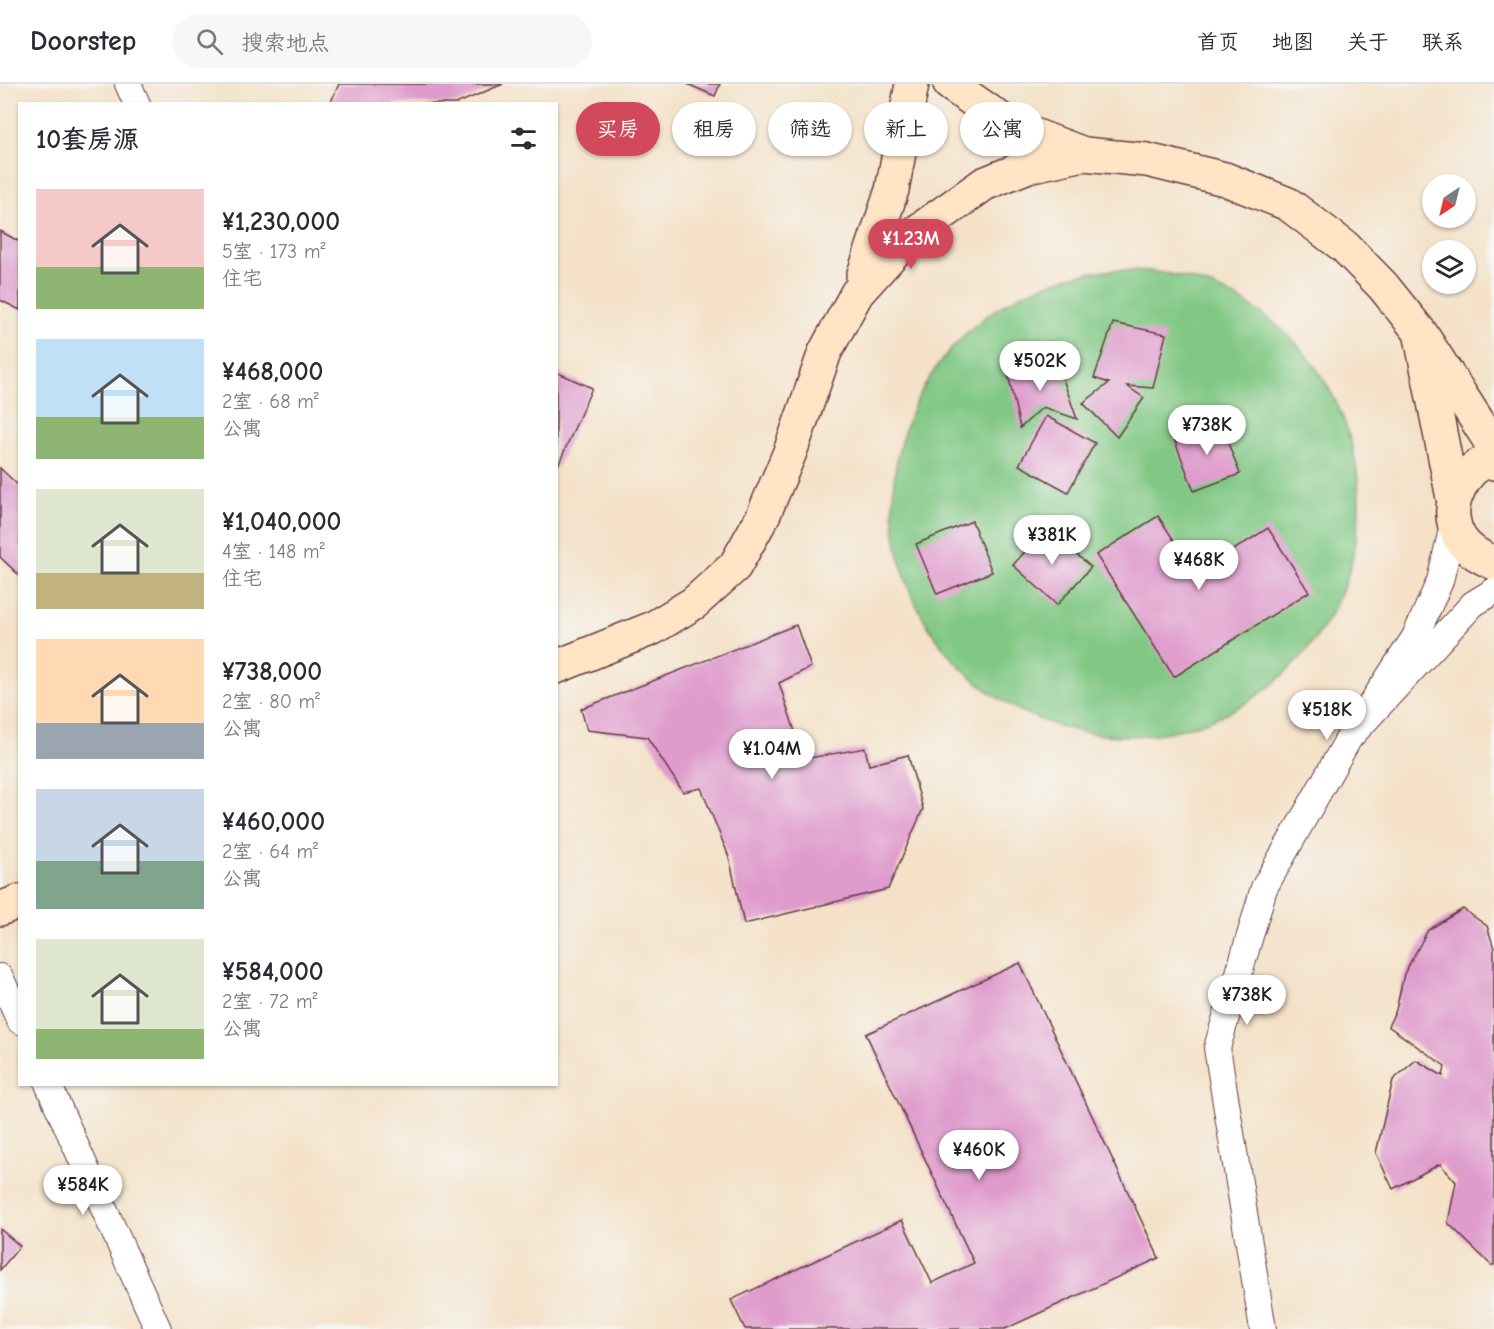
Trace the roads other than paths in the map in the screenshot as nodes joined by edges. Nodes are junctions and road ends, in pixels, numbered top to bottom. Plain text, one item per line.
1 (128, 84) edge
2 (912, 84) edge
3 (950, 84) edge
4 (136, 102) edge
5 (1084, 154) junction
6 (857, 293) junction
7 (1420, 332) junction
8 (1494, 447) edge
9 (1494, 462) edge
10 (1454, 512) junction
11 (1494, 563) edge
12 (1494, 591) edge
13 (558, 666) edge
14 (1349, 738) junction
15 (18, 902) edge
16 (0, 909) edge
17 (0, 977) edge
18 (18, 1017) edge
19 (49, 1086) edge
20 (158, 1329) edge
21 (1263, 1329) edge

1 - 4 street
2 - 6 main road
3 - 5 main road
5 - 6 main road
5 - 7 main road
6 - 13 main road
7 - 8 main road
7 - 10 main road
9 - 10 main road
10 - 11 main road
10 - 14 street
12 - 14 street
14 - 21 street
15 - 16 main road
17 - 18 street
19 - 20 street

